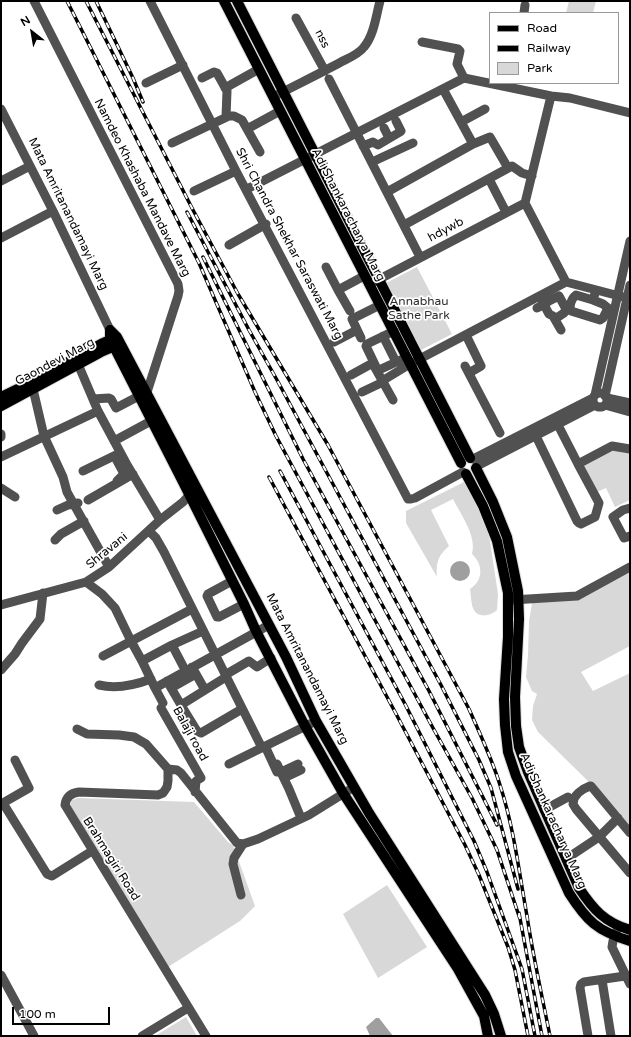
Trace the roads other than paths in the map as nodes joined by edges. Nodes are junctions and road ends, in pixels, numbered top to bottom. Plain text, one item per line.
1 (34, 1) edge
2 (150, 1) edge
3 (224, 1) edge
4 (237, 1) edge
5 (380, 1) edge
6 (296, 18) dead end
7 (422, 42) dead end
8 (183, 65) junction
9 (259, 69) junction
10 (327, 75) junction
11 (202, 78) dead end
12 (464, 78) junction
13 (489, 82) edge
14 (146, 84) dead end
15 (508, 85) edge
16 (225, 88) junction
17 (443, 89) junction
18 (283, 92) junction
19 (551, 96) junction
20 (273, 97) junction
21 (1, 109) edge
22 (485, 109) dead end
23 (280, 112) junction
24 (630, 113) edge
25 (226, 117) junction
26 (396, 121) dead end
27 (461, 122) junction
28 (213, 124) junction
29 (384, 128) dead end
30 (247, 129) junction
31 (356, 133) junction
32 (389, 138) junction
33 (172, 142) dead end
34 (413, 143) dead end
35 (473, 144) junction
36 (364, 146) junction
37 (260, 152) dead end
38 (314, 154) junction
39 (305, 159) junction
40 (372, 162) junction
41 (30, 166) junction
42 (508, 168) junction
43 (237, 172) junction
44 (532, 176) junction
45 (489, 179) junction
46 (1, 181) edge
47 (247, 189) junction
48 (198, 192) dead end
49 (387, 192) junction
50 (525, 202) junction
51 (53, 211) junction
52 (506, 212) junction
53 (266, 224) junction
54 (404, 225) junction
55 (1, 238) edge
56 (630, 241) edge
57 (229, 245) dead end
58 (420, 257) junction
59 (326, 267) dead end
60 (379, 279) junction
61 (367, 280) junction
62 (566, 282) junction
63 (630, 285) edge
64 (338, 290) junction
65 (596, 290) junction
66 (539, 296) junction
67 (618, 296) junction
68 (627, 298) junction
69 (593, 300) dead end
70 (380, 305) junction
71 (541, 306) junction
72 (349, 313) junction
73 (555, 319) junction
74 (561, 330) dead end
75 (394, 331) junction
76 (466, 334) junction
77 (383, 336) junction
78 (114, 339) junction
79 (334, 342) dead end
80 (412, 360) junction
81 (396, 362) junction
82 (78, 364) junction
83 (351, 375) dead end
84 (382, 381) junction
85 (31, 386) junction
86 (362, 392) dead end
87 (143, 394) junction
88 (1, 397) edge
89 (94, 399) junction
90 (393, 400) dead end
91 (600, 400) junction
92 (630, 403) edge
93 (1, 406) edge
94 (98, 411) junction
95 (630, 412) edge
96 (151, 421) junction
97 (558, 425) junction
98 (500, 433) dead end
99 (44, 436) junction
100 (536, 436) junction
101 (115, 440) junction
102 (630, 449) edge
103 (118, 456) junction
104 (1, 457) edge
105 (578, 464) junction
106 (468, 466) junction
107 (83, 472) dead end
108 (127, 476) junction
109 (197, 487) junction
110 (1, 488) edge
111 (188, 494) junction
112 (14, 497) dead end
113 (81, 502) junction
114 (630, 508) edge
115 (57, 510) dead end
116 (160, 520) junction
117 (84, 521) junction
118 (150, 531) junction
119 (630, 536) edge
120 (55, 540) dead end
121 (110, 567) junction
122 (630, 568) edge
123 (232, 581) junction
124 (86, 582) junction
125 (43, 593) junction
126 (519, 600) junction
127 (2, 601) edge
128 (508, 601) junction
129 (244, 604) junction
130 (192, 609) junction
131 (269, 625) junction
132 (203, 631) junction
133 (256, 631) junction
134 (131, 641) junction
135 (189, 642) dead end
136 (174, 647) junction
137 (214, 654) junction
138 (103, 656) dead end
139 (271, 658) junction
140 (142, 661) junction
141 (190, 669) junction
142 (1, 670) edge
143 (226, 672) junction
144 (153, 683) junction
145 (99, 685) dead end
146 (170, 687) junction
147 (205, 690) junction
148 (181, 705) junction
149 (242, 709) junction
150 (316, 721) junction
151 (305, 726) junction
152 (77, 729) dead end
153 (263, 747) junction
154 (15, 760) dead end
155 (229, 764) dead end
156 (299, 767) dead end
157 (168, 769) junction
158 (354, 787) junction
159 (286, 791) dead end
160 (195, 792) junction
161 (343, 793) junction
162 (568, 797) dead end
163 (2, 803) edge
164 (544, 810) junction
165 (301, 818) junction
166 (618, 818) junction
167 (630, 833) edge
168 (598, 837) junction
169 (243, 844) junction
170 (92, 851) junction
171 (566, 859) junction
172 (629, 871) edge
173 (242, 895) dead end
174 (630, 930) edge
175 (616, 931) junction
176 (630, 941) edge
177 (1, 975) edge
178 (625, 976) junction
179 (602, 980) junction
180 (630, 984) edge
181 (188, 1008) junction
182 (34, 1036) edge
183 (142, 1036) edge
184 (206, 1036) edge
185 (488, 1036) edge
186 (501, 1036) edge
187 (588, 1036) edge
188 (611, 1036) edge

1 - 87 street, Namdeo Khashaba Mandave Marg
2 - 8 street, Shri Chandra Shekhar Saraswati Marg
3 - 9 main road, Adi Shankaracharya Marg
4 - 18 main road, Adi Shankaracharya Marg
5 - 10 street
6 - 10 street, nss
7 - 12 street
8 - 14 street
8 - 28 street, Shri Chandra Shekhar Saraswati Marg
9 - 16 street
9 - 20 main road, Adi Shankaracharya Marg
10 - 18 street
10 - 31 street, nss
11 - 16 street
12 - 13 street
12 - 17 street
15 - 19 street
16 - 25 street
17 - 27 street
17 - 31 street
18 - 20 street
18 - 38 main road, Adi Shankaracharya Marg
19 - 24 street
19 - 44 street
20 - 23 main road, Adi Shankaracharya Marg
21 - 41 street, Mata Amritanandamayi Marg
22 - 27 street
23 - 30 street
23 - 39 main road, Adi Shankaracharya Marg
25 - 28 street
25 - 30 street
26 - 32 street
27 - 35 street
28 - 33 street
28 - 43 street, Shri Chandra Shekhar Saraswati Marg
29 - 32 street
30 - 37 street
31 - 36 street, nss
31 - 38 street
32 - 36 street
34 - 40 street
35 - 42 street
35 - 49 street
36 - 40 street, nss
38 - 39 street
38 - 60 main road, Adi Shankaracharya Marg
39 - 47 street
39 - 61 main road, Adi Shankaracharya Marg
40 - 49 street, nss
41 - 46 street
41 - 51 street, Mata Amritanandamayi Marg
42 - 44 street
42 - 45 street
43 - 47 street, Shri Chandra Shekhar Saraswati Marg
43 - 48 street
44 - 50 street
45 - 52 street
45 - 54 street
47 - 53 street, Shri Chandra Shekhar Saraswati Marg
49 - 54 street, nss
50 - 52 street, hdywb
50 - 62 street
51 - 55 street
51 - 78 street, Mata Amritanandamayi Marg
52 - 58 street, hdywb
53 - 57 street
53 - 106 street, Shri Chandra Shekhar Saraswati Marg
54 - 58 street, nss
56 - 67 street
58 - 60 street, hdywb
59 - 64 street
60 - 61 street, hdywb
60 - 80 main road, Adi Shankaracharya Marg
61 - 64 street, hdywb
61 - 70 main road, Adi Shankaracharya Marg
62 - 65 street
62 - 66 street
63 - 68 street
64 - 72 street
65 - 67 street
65 - 69 street
66 - 71 street
66 - 76 street
67 - 68 street
67 - 91 street
68 - 91 street
70 - 72 street
70 - 75 main road, Adi Shankaracharya Marg
71 - 73 street
71 - 73 street
72 - 79 street
73 - 74 street
75 - 77 street
75 - 80 main road, Adi Shankaracharya Marg
76 - 80 street
76 - 98 street
77 - 81 street
77 - 81 street
78 - 82 main road, Gaondevi Marg
78 - 85 main road, Gaondevi Marg
78 - 87 main road, Mata Amritanandamayi Marg
80 - 81 street
80 - 84 street
80 - 106 main road, Adi Shankaracharya Marg
82 - 85 main road, Gaondevi Marg
82 - 89 street
83 - 84 street
84 - 86 street
84 - 90 street
85 - 88 main road, Gaondevi Marg
85 - 93 main road, Gaondevi Marg
85 - 99 street
87 - 89 street
87 - 96 main road, Mata Amritanandamayi Marg
87 - 109 main road, Mata Amritanandamayi Marg
89 - 94 street
89 - 101 street
91 - 92 street
91 - 95 street
91 - 97 street
91 - 106 street
94 - 99 street
94 - 101 street
96 - 101 street
96 - 111 main road, Mata Amritanandamayi Marg
97 - 100 street
97 - 105 street
99 - 104 street
99 - 113 street
100 - 105 street
100 - 106 street
101 - 103 street
102 - 105 street
103 - 107 street
103 - 108 street
106 - 126 main road, Adi Shankaracharya Marg
106 - 128 main road, Adi Shankaracharya Marg
108 - 113 street
108 - 116 street
109 - 111 street, Shravani
109 - 131 main road, Mata Amritanandamayi Marg
110 - 112 street
111 - 116 street, Shravani
111 - 123 main road, Mata Amritanandamayi Marg
113 - 115 street
113 - 117 street
114 - 119 street
116 - 118 street, Shravani
117 - 120 street
117 - 121 street
118 - 121 street, Shravani
118 - 130 street
121 - 124 street, Shravani
122 - 126 street
123 - 129 main road, Mata Amritanandamayi Marg
123 - 129 street
124 - 125 street, Shravani
124 - 134 street
125 - 127 street, Shravani
125 - 142 street
126 - 128 street
126 - 164 main road, Adi Shankaracharya Marg
128 - 175 main road, Adi Shankaracharya Marg
129 - 133 main road, Mata Amritanandamayi Marg
130 - 132 street
130 - 134 street
131 - 133 street
131 - 150 main road, Mata Amritanandamayi Marg
132 - 136 street
132 - 137 street
133 - 137 street
133 - 139 main road, Mata Amritanandamayi Marg
134 - 138 street
134 - 140 street
135 - 136 street
136 - 140 street
136 - 141 street
137 - 141 street
137 - 143 street
139 - 143 street
139 - 151 main road, Mata Amritanandamayi Marg
140 - 144 street
141 - 146 street
141 - 147 street
143 - 147 street
143 - 149 street
144 - 145 street
144 - 146 street
144 - 160 street, Balaji road
146 - 148 street
147 - 148 street
148 - 149 street
149 - 153 street
150 - 151 street
150 - 158 main road, Mata Amritanandamayi Marg
151 - 153 street
151 - 161 main road, Mata Amritanandamayi Marg
152 - 157 street
153 - 155 street
153 - 159 street
154 - 163 street
156 - 165 street
157 - 160 street
157 - 170 street, Brahmagiri Road
158 - 161 street
158 - 186 main road, Mata Amritanandamayi Marg
160 - 169 street
161 - 165 street
161 - 185 main road, Mata Amritanandamayi Marg
162 - 164 street
163 - 170 street
164 - 171 main road, Adi Shankaracharya Marg
165 - 169 street
166 - 167 street
166 - 168 street
166 - 168 street
168 - 171 street
168 - 172 street
169 - 173 street
170 - 181 street, Brahmagiri Road
171 - 175 main road, Adi Shankaracharya Marg
174 - 175 main road, Adi Shankaracharya Marg
175 - 176 main road, Adi Shankaracharya Marg
175 - 178 street
177 - 182 street
178 - 179 street
178 - 180 street
179 - 187 street
179 - 188 street
181 - 183 street
181 - 184 street, Brahmagiri Road

